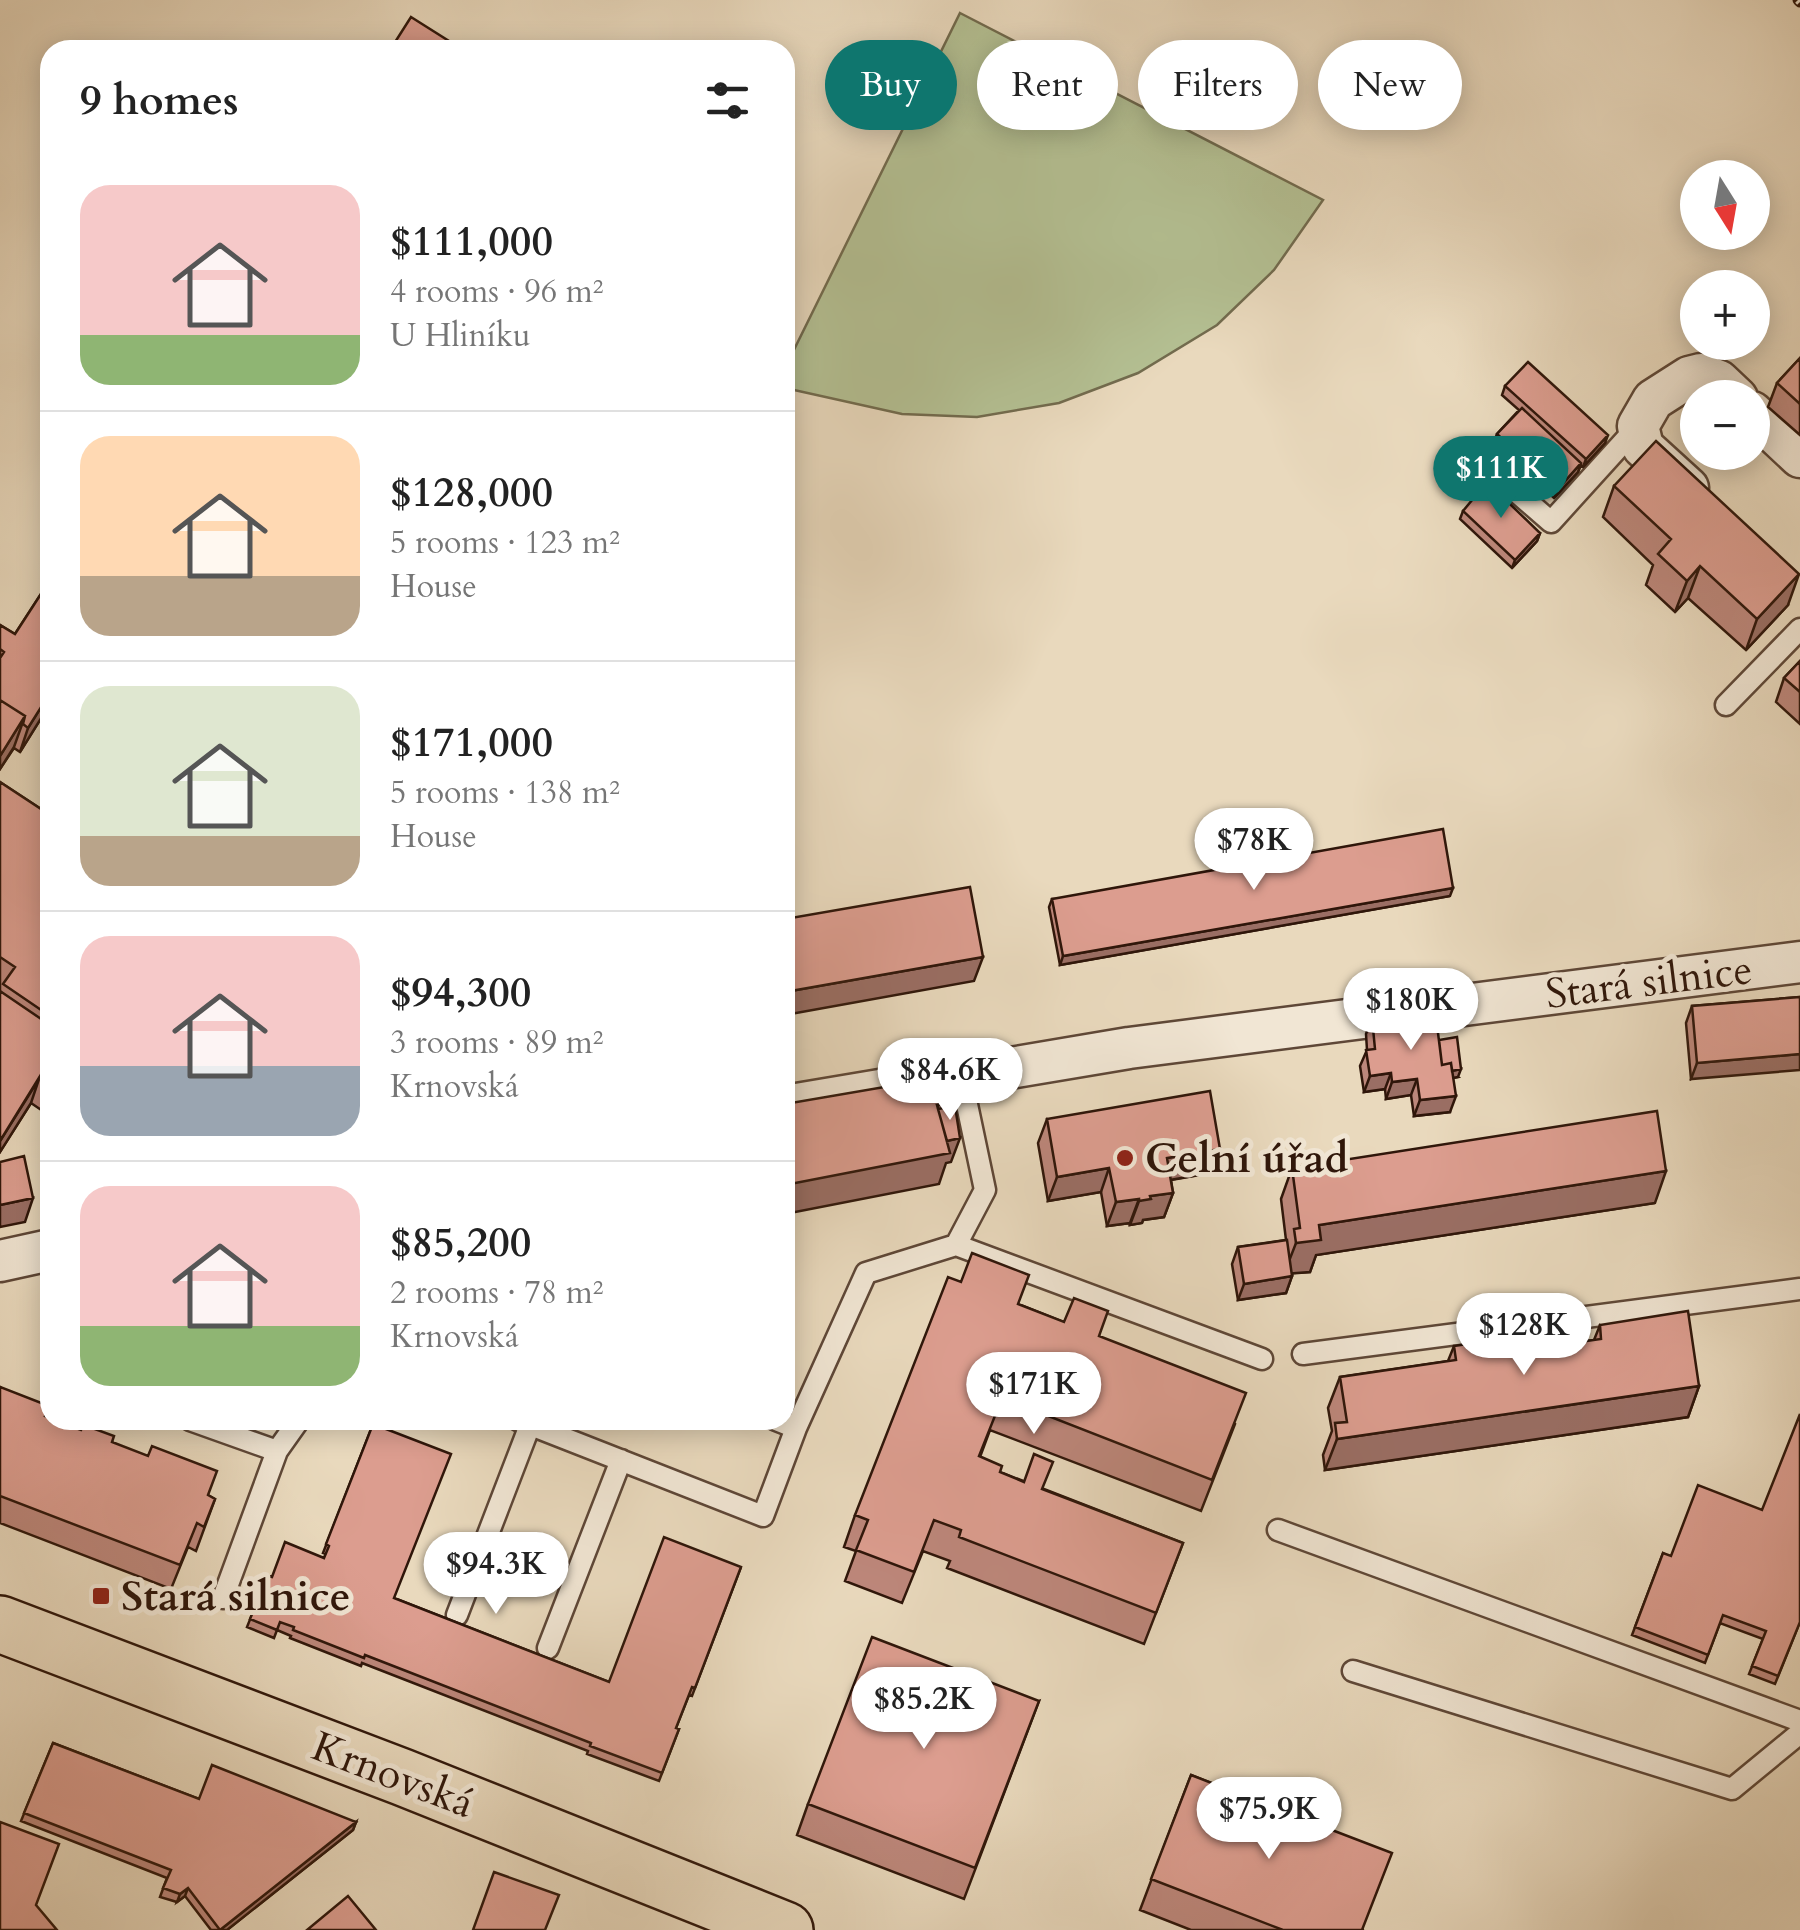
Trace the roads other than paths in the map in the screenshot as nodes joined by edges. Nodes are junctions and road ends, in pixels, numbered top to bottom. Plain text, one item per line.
1 (1684, 380) edge
2 (1716, 380) edge
3 (1680, 383) edge
4 (1638, 426) junction
5 (1770, 429) edge
6 (1800, 457) edge
7 (1498, 476) dead end
8 (1714, 511) edge
9 (1800, 629) edge
10 (1726, 705) dead end
11 (1800, 962) edge
12 (960, 1076) junction
13 (795, 1104) edge
14 (956, 1245) junction
15 (40, 1252) edge
16 (0, 1261) edge
17 (1800, 1289) edge
18 (1303, 1354) dead end
19 (1262, 1359) dead end
20 (796, 1428) joint
21 (217, 1430) edge
22 (292, 1430) edge
23 (521, 1430) edge
24 (544, 1430) edge
25 (277, 1452) junction
26 (621, 1460) junction
27 (1278, 1530) dead end
28 (223, 1598) dead end
29 (457, 1615) dead end
30 (0, 1624) edge
31 (548, 1648) dead end
32 (1353, 1671) dead end
33 (1800, 1721) edge
34 (1800, 1733) edge
35 (784, 1930) edge

1 - 2 street
3 - 4 street
4 - 7 lane
4 - 8 street
5 - 6 street
9 - 10 lane
11 - 12 street, Stará silnice
12 - 13 street, Stará silnice
12 - 14 lane
14 - 19 lane
14 - 20 lane
15 - 16 street
17 - 18 lane
20 - 26 lane
21 - 25 lane
22 - 25 lane
23 - 29 lane
24 - 26 lane
25 - 28 lane
26 - 31 lane
27 - 33 lane
30 - 35 main road, Krnovská
32 - 34 lane

